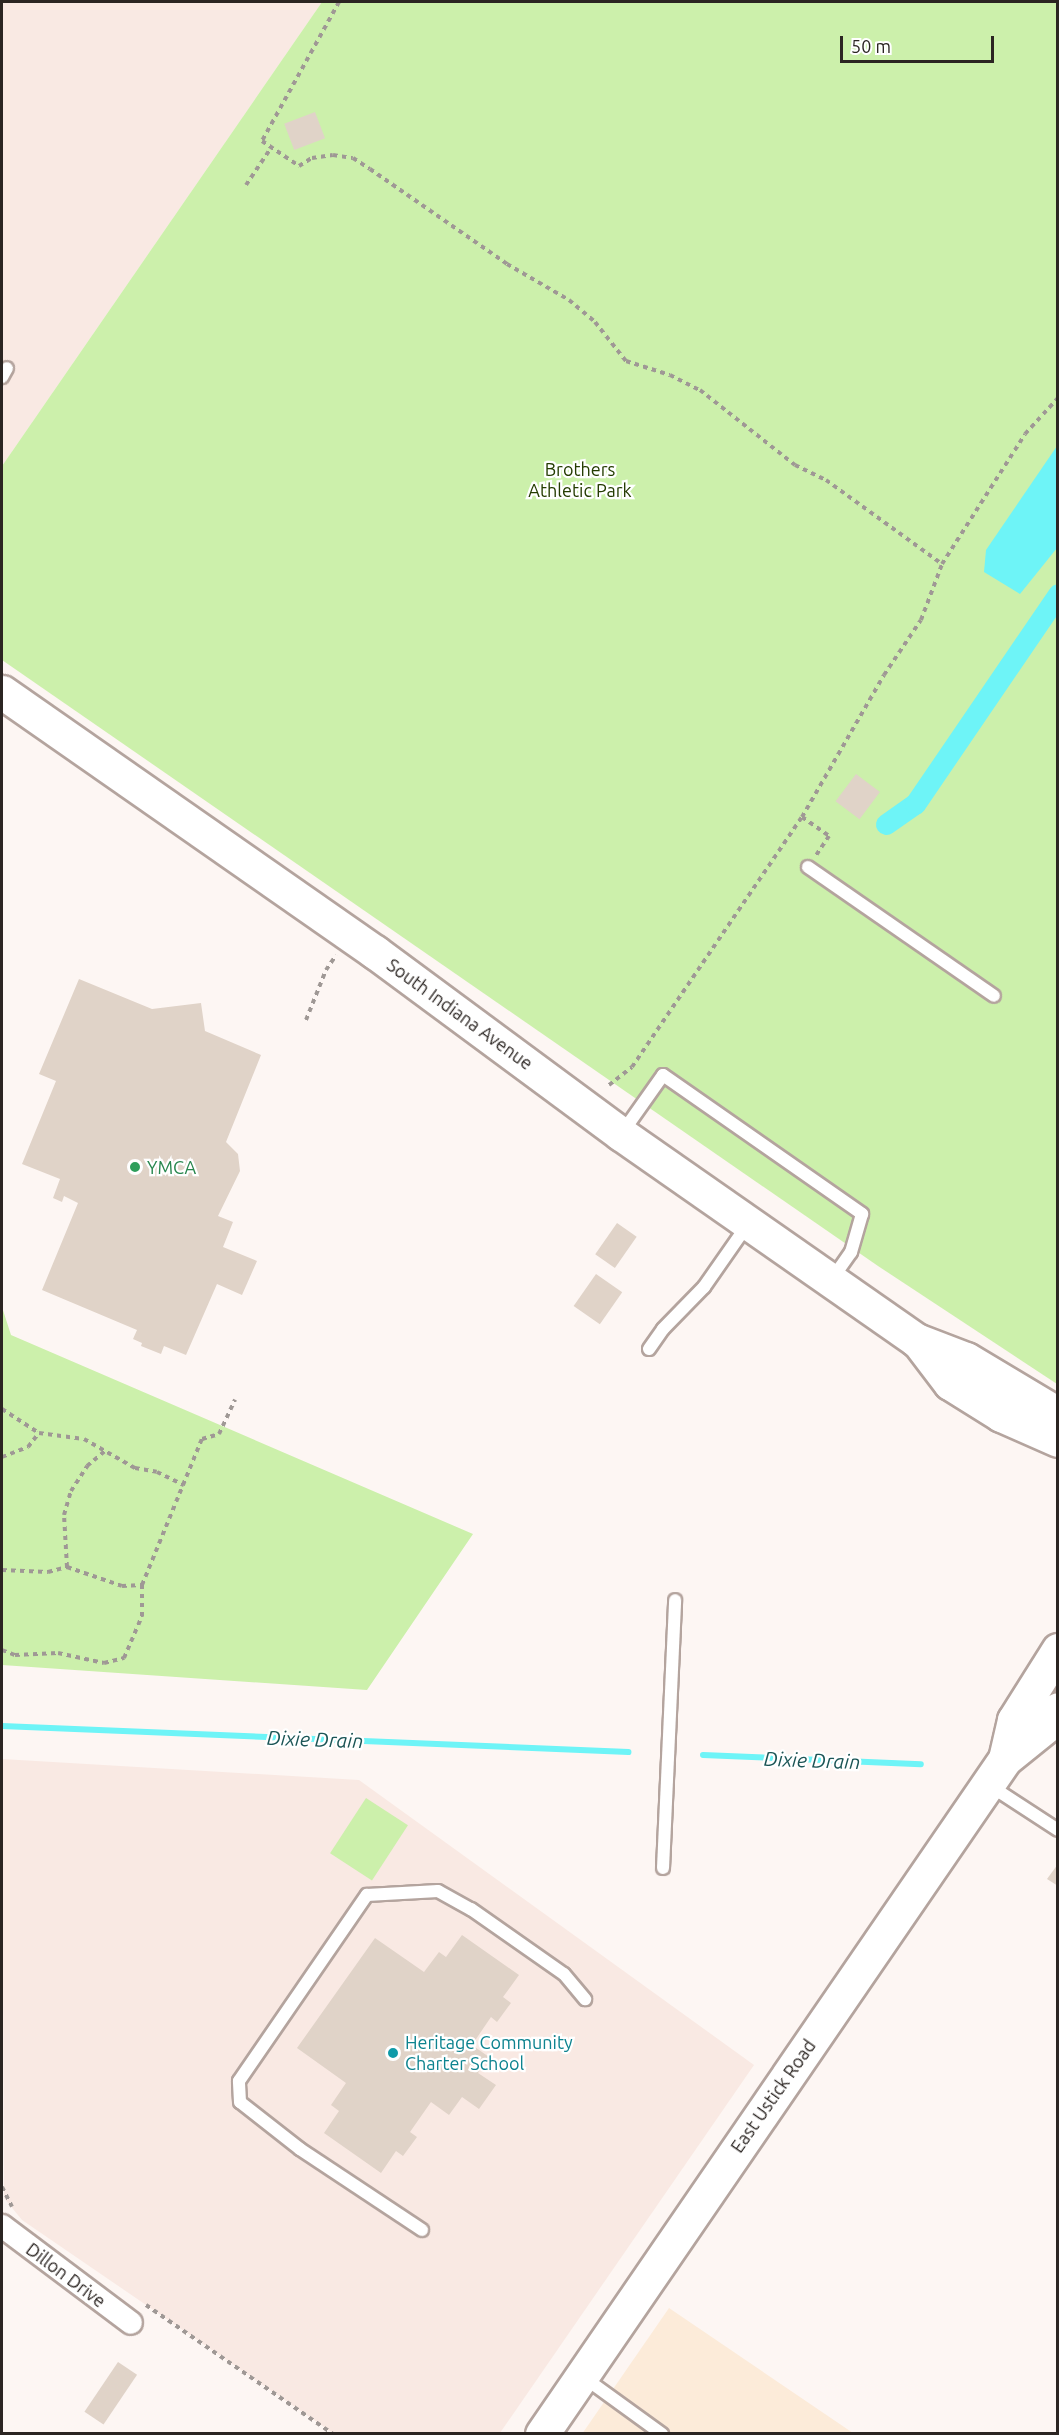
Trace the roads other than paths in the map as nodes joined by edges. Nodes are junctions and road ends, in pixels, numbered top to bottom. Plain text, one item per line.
1 (2, 693) edge
2 (808, 867) road end
3 (994, 996) dead end
4 (621, 1134) junction
5 (749, 1223) junction
6 (831, 1281) junction
7 (916, 1340) junction
8 (649, 1350) dead end
9 (1058, 1414) edge
10 (1058, 1440) edge
11 (675, 1600) dead end
12 (1058, 1650) edge
13 (1058, 1709) edge
14 (997, 1772) junction
15 (1058, 1830) edge
16 (663, 1868) dead end
17 (585, 2000) dead end
18 (9, 2219) edge
19 (422, 2230) dead end
20 (131, 2323) dead end
21 (581, 2375) junction
22 (543, 2433) edge
23 (662, 2433) edge

1 - 4 main road, South Indiana Avenue
2 - 3 lane
4 - 5 main road, South Indiana Avenue
4 - 6 lane
5 - 6 main road, South Indiana Avenue
5 - 8 lane
6 - 7 main road, South Indiana Avenue
7 - 9 main road, South Indiana Avenue
7 - 10 main road, South Indiana Avenue
11 - 16 lane
12 - 14 main road, East Ustick Road
13 - 14 main road, East Ustick Road
14 - 15 lane
14 - 21 main road, East Ustick Road
17 - 19 lane
18 - 20 street, Dillon Drive
21 - 22 main road, East Ustick Road
21 - 23 lane

